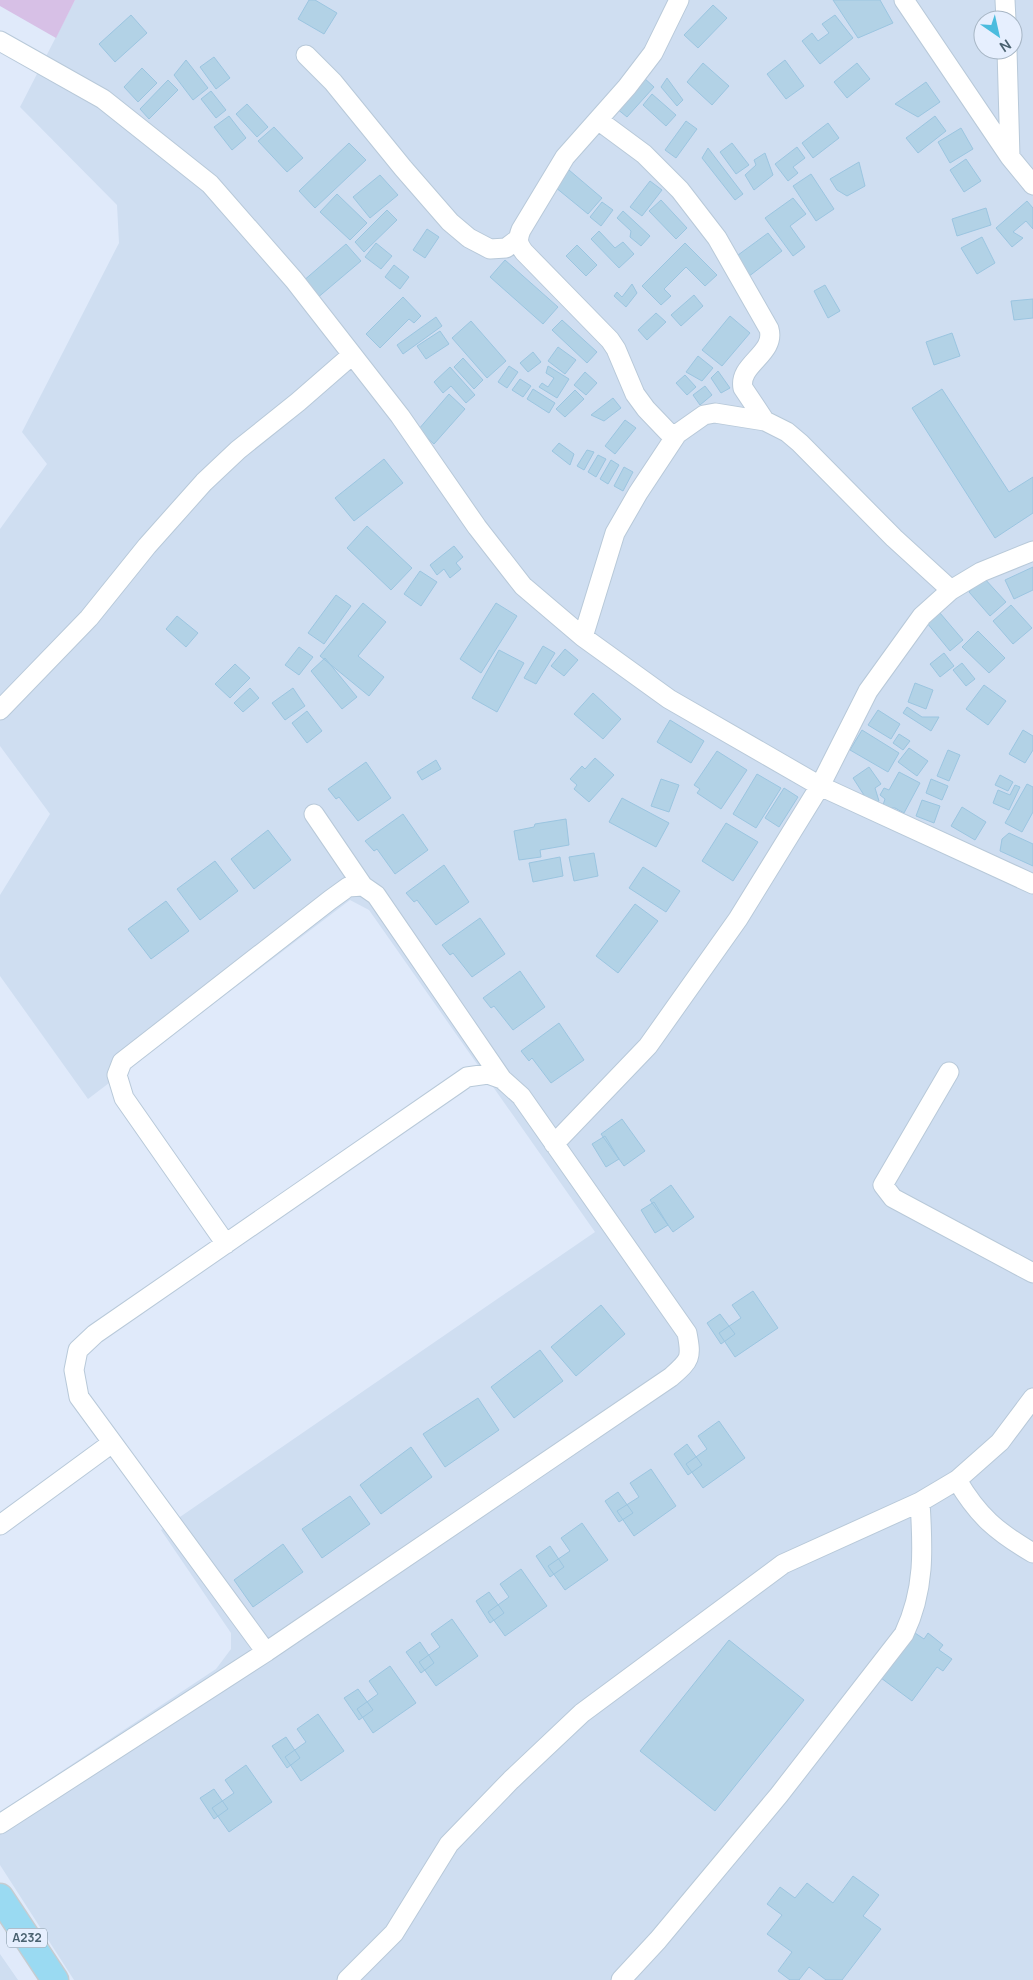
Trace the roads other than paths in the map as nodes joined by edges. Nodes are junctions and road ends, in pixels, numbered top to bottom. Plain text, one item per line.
1 (679, 0) edge
2 (904, 0) edge
3 (0, 41) edge
4 (306, 55) dead end
5 (1007, 60) edge
6 (598, 120) junction
7 (1010, 157) junction
8 (1033, 185) edge
9 (518, 239) junction
10 (352, 355) junction
11 (765, 421) junction
12 (677, 434) junction
13 (1033, 551) edge
14 (951, 590) junction
15 (583, 637) junction
16 (0, 710) edge
17 (820, 786) junction
18 (314, 814) dead end
19 (1033, 884) edge
20 (363, 886) junction
21 (949, 1072) dead end
22 (502, 1080) junction
23 (554, 1144) junction
24 (226, 1244) junction
25 (1033, 1274) edge
26 (1033, 1398) edge
27 (112, 1442) junction
28 (957, 1480) junction
29 (920, 1502) junction
30 (0, 1525) edge
31 (1033, 1553) edge
32 (266, 1652) junction
33 (0, 1824) edge
34 (0, 1897) edge
35 (0, 1926) edge
36 (36, 1980) edge
37 (55, 1980) edge
38 (347, 1980) edge
39 (621, 1980) edge

1 - 6 street
2 - 7 street
3 - 10 street
4 - 9 street
5 - 7 street
6 - 9 street
6 - 11 street
7 - 8 street
9 - 12 street
10 - 15 street
10 - 16 street
11 - 12 street
11 - 14 street
12 - 15 street
13 - 14 street
14 - 17 street
15 - 17 street
17 - 19 street
17 - 23 street
18 - 20 street
20 - 22 street
20 - 24 street
21 - 25 street
22 - 23 street
22 - 24 street
23 - 32 street
24 - 27 street
26 - 28 street
27 - 30 street
27 - 32 street
28 - 29 street
28 - 31 street
29 - 38 street
29 - 39 street
32 - 33 street
34 - 37 highway, A232
35 - 36 highway, A232

